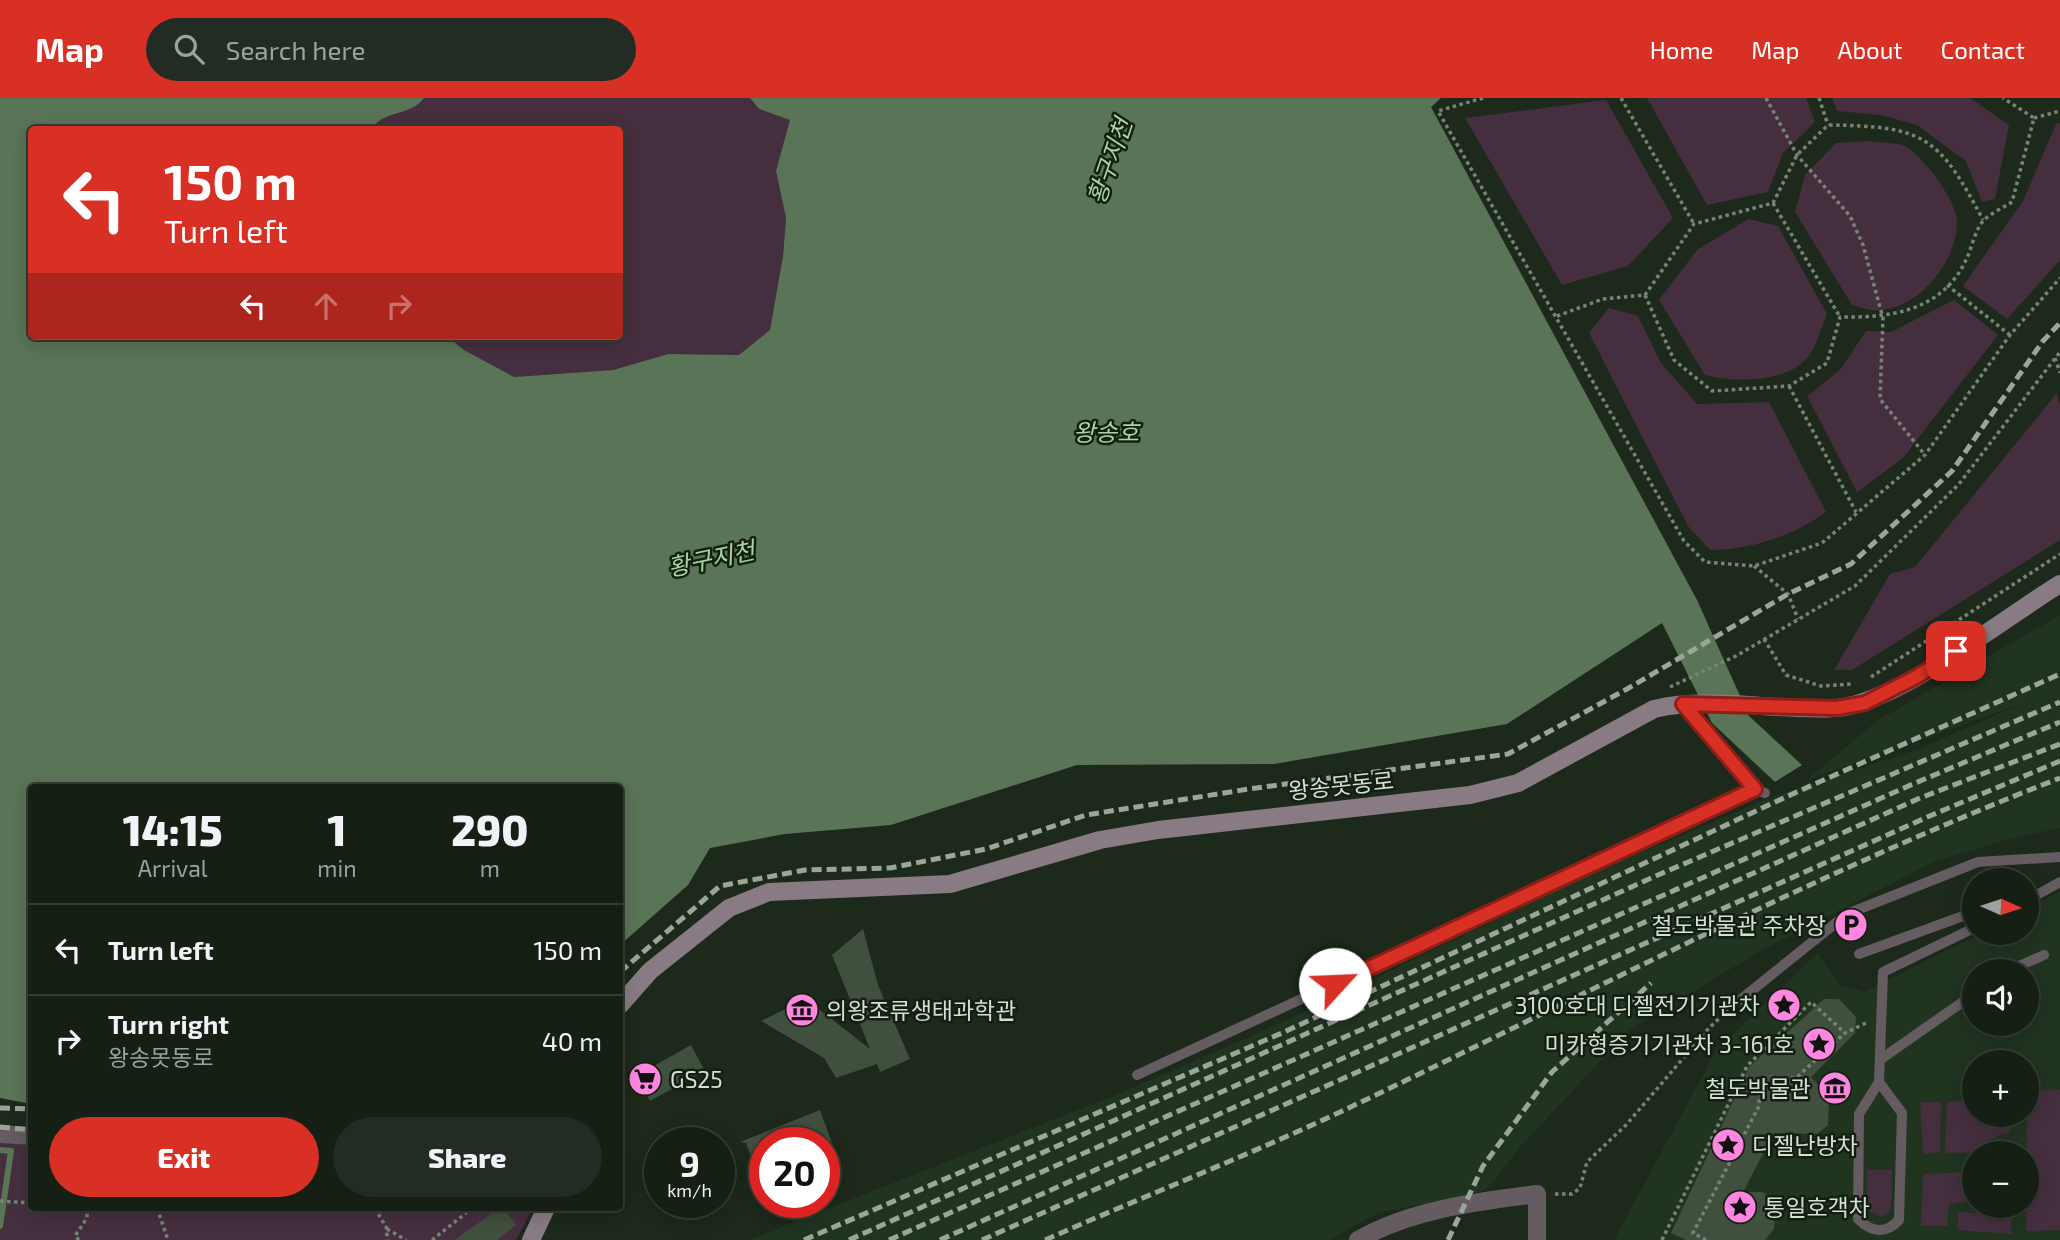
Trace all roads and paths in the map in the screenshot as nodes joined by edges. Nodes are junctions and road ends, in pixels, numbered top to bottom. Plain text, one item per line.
1 (1483, 98) edge
2 (1622, 98) edge
3 (1766, 98) edge
4 (1819, 98) edge
5 (2003, 98) edge
6 (2060, 111) edge
7 (2034, 118) junction
8 (1828, 125) junction
9 (1797, 155) junction
10 (1773, 203) junction
11 (1983, 220) junction
12 (1694, 224) junction
13 (2060, 278) edge
14 (1947, 285) junction
15 (1645, 295) junction
16 (1558, 316) junction
17 (1840, 317) junction
18 (1883, 318) junction
19 (2010, 335) junction
20 (2060, 352) edge
21 (2055, 358) junction
22 (2060, 373) edge
23 (1789, 386) junction
24 (1925, 455) junction
25 (1856, 512) junction
26 (2060, 554) edge
27 (1754, 566) junction
28 (2060, 584) edge
29 (1798, 619) junction
30 (1764, 639) junction
31 (1867, 679) dead end
32 (1679, 681) dead end
33 (1860, 684) dead end
34 (1690, 704) junction
35 (2060, 856) edge
36 (2060, 882) edge
37 (2039, 894) edge
38 (1962, 916) edge
39 (1962, 934) edge
40 (1859, 954) dead end
41 (2044, 955) dead end
42 (2035, 959) edge
43 (1741, 1000) joint
44 (623, 1002) edge
45 (1962, 1003) edge
46 (1884, 1014) junction
47 (1846, 1033) junction
48 (1881, 1059) junction
49 (1137, 1075) dead end
50 (1879, 1082) junction
51 (0, 1135) edge
52 (28, 1136) edge
53 (1536, 1194) junction
54 (0, 1200) edge
55 (28, 1203) edge
56 (87, 1211) edge
57 (158, 1211) edge
58 (377, 1211) edge
59 (466, 1211) edge
60 (545, 1211) edge
61 (387, 1229) junction
62 (79, 1240) edge
63 (168, 1240) edge
64 (387, 1240) edge
65 (406, 1240) edge
66 (432, 1240) edge
67 (531, 1240) edge
68 (1358, 1240) edge
69 (1536, 1240) edge
70 (1662, 1240) edge
71 (1706, 1240) edge

1 - 16 path
2 - 12 path
3 - 9 path, bridge
4 - 8 path
5 - 7 path
6 - 7 path
7 - 11 path
8 - 9 path
8 - 11 path
9 - 10 path
9 - 18 path, bridge
10 - 12 path
10 - 17 path
11 - 14 path
12 - 15 path
13 - 19 path
14 - 18 path
14 - 19 path
15 - 16 path
15 - 23 path
16 - 27 path
17 - 18 path
17 - 23 path
18 - 24 path, bridge
19 - 24 path
20 - 21 path
21 - 22 path
21 - 29 path
23 - 25 path
24 - 25 path
25 - 27 path
26 - 31 path
27 - 29 path
28 - 34 street, 왕송못동로
29 - 30 path
30 - 32 path
30 - 33 path
34 - 44 street, 왕송못동로
34 - 49 lane
35 - 43 lane
36 - 37 lane
38 - 40 lane
39 - 46 lane
41 - 42 lane
43 - 53 path
45 - 48 lane
46 - 47 path
46 - 48 lane
47 - 70 path
47 - 71 path
48 - 50 lane
50 - 50 lane
51 - 52 street
53 - 68 street
53 - 69 street
54 - 55 path
56 - 62 path
57 - 63 path
58 - 61 path
59 - 66 path
60 - 67 street
61 - 64 path
61 - 65 path

